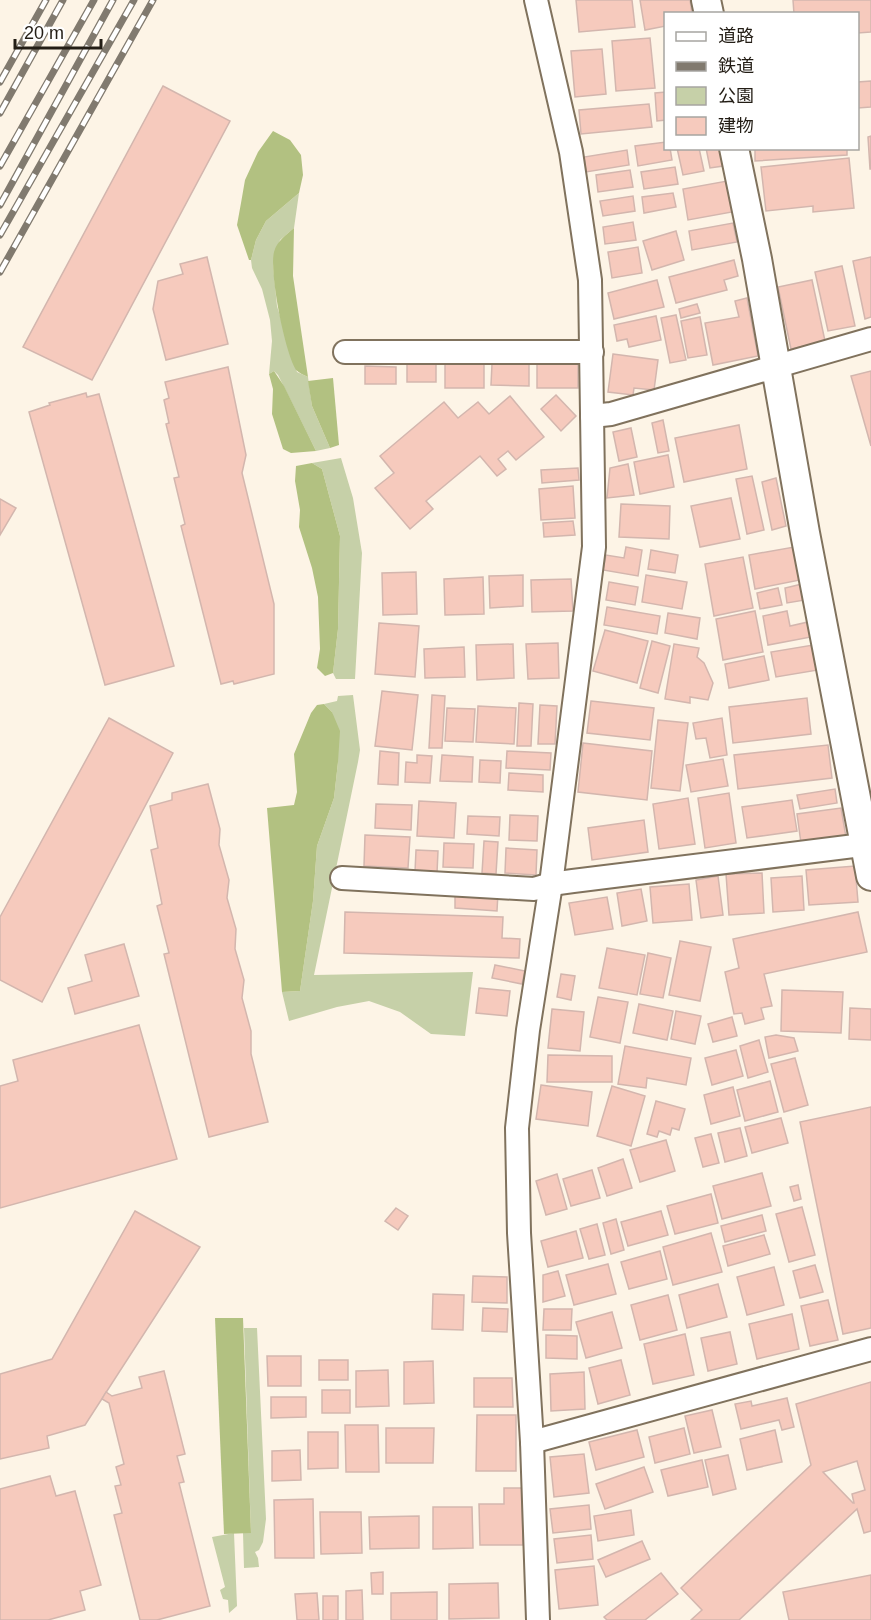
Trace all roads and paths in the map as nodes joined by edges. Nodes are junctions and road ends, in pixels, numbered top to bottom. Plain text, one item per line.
1 (536, 0) edge
2 (734, 150) edge
3 (871, 339) edge
4 (345, 352) dead end
5 (592, 352) junction
6 (776, 365) junction
7 (592, 416) junction
8 (868, 845) edge
9 (871, 876) edge
10 (342, 878) dead end
11 (551, 884) junction
12 (871, 1349) edge
13 (532, 1442) junction
14 (538, 1620) edge

1 - 5 street
2 - 6 street
3 - 6 street
4 - 5 street
5 - 7 street
6 - 7 street
6 - 8 street
7 - 11 street
8 - 9 street
8 - 11 street
10 - 11 street
11 - 13 street
12 - 13 street
13 - 14 street

